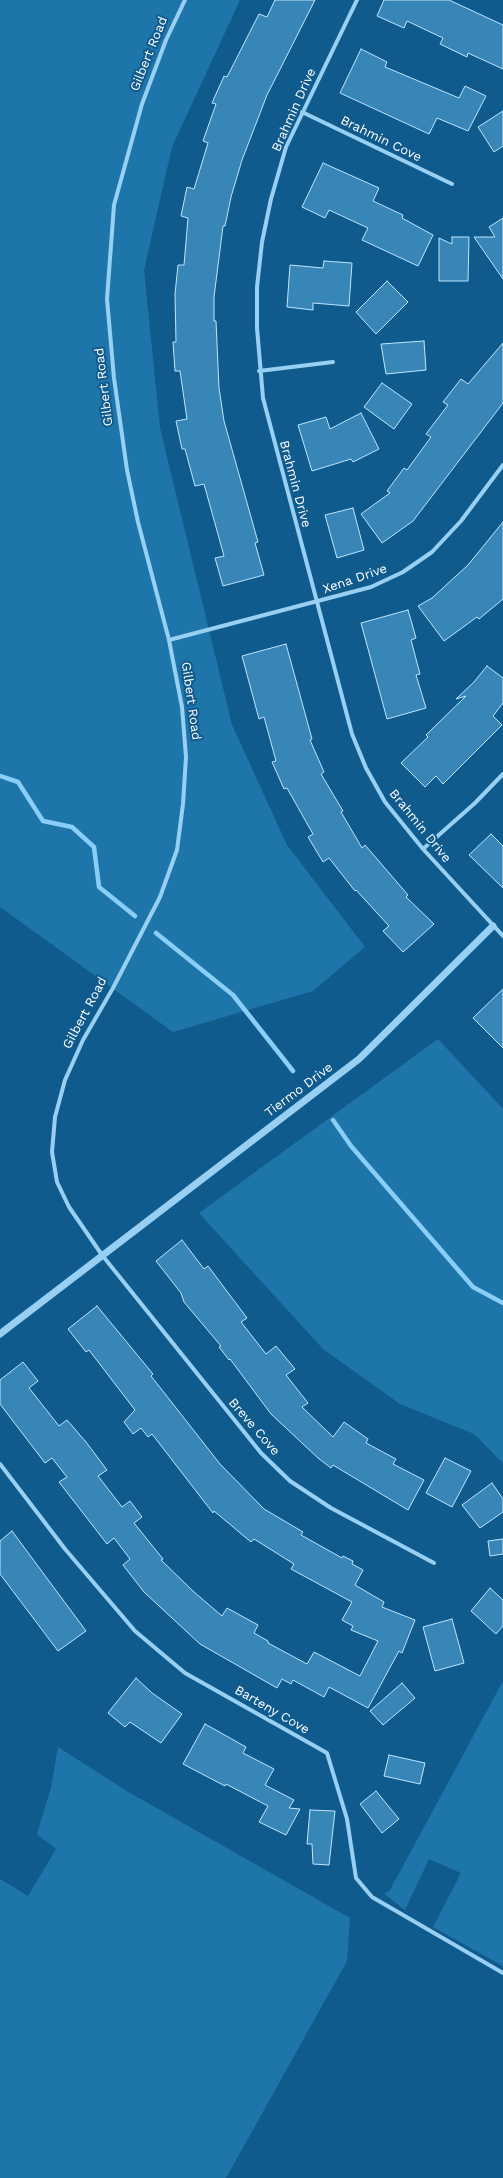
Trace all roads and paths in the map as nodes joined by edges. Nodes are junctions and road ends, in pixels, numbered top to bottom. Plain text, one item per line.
1 (185, 0) edge
2 (357, 0) edge
3 (302, 112) junction
4 (452, 184) dead end
5 (333, 362) dead end
6 (259, 371) junction
7 (503, 465) edge
8 (317, 602) junction
9 (170, 640) junction
10 (503, 774) edge
11 (423, 849) junction
12 (493, 926) junction
13 (503, 936) edge
14 (102, 1255) junction
15 (0, 1334) edge
16 (0, 1464) edge
17 (434, 1563) dead end
18 (503, 1972) edge

1 - 9 street, Gilbert Road
2 - 3 street, Brahmin Drive
3 - 4 street, Brahmin Cove
3 - 6 street, Brahmin Drive
5 - 6 street
6 - 8 street, Brahmin Drive
7 - 8 street, Xena Drive
8 - 9 street, Xena Drive
8 - 11 street, Brahmin Drive
9 - 14 street, Gilbert Road
10 - 11 street
11 - 12 street, Brahmin Drive
12 - 13 street, Brahmin Drive
12 - 14 street, Tiermo Drive
14 - 15 street
14 - 17 street, Breve Cove
16 - 18 street, Barteny Cove

